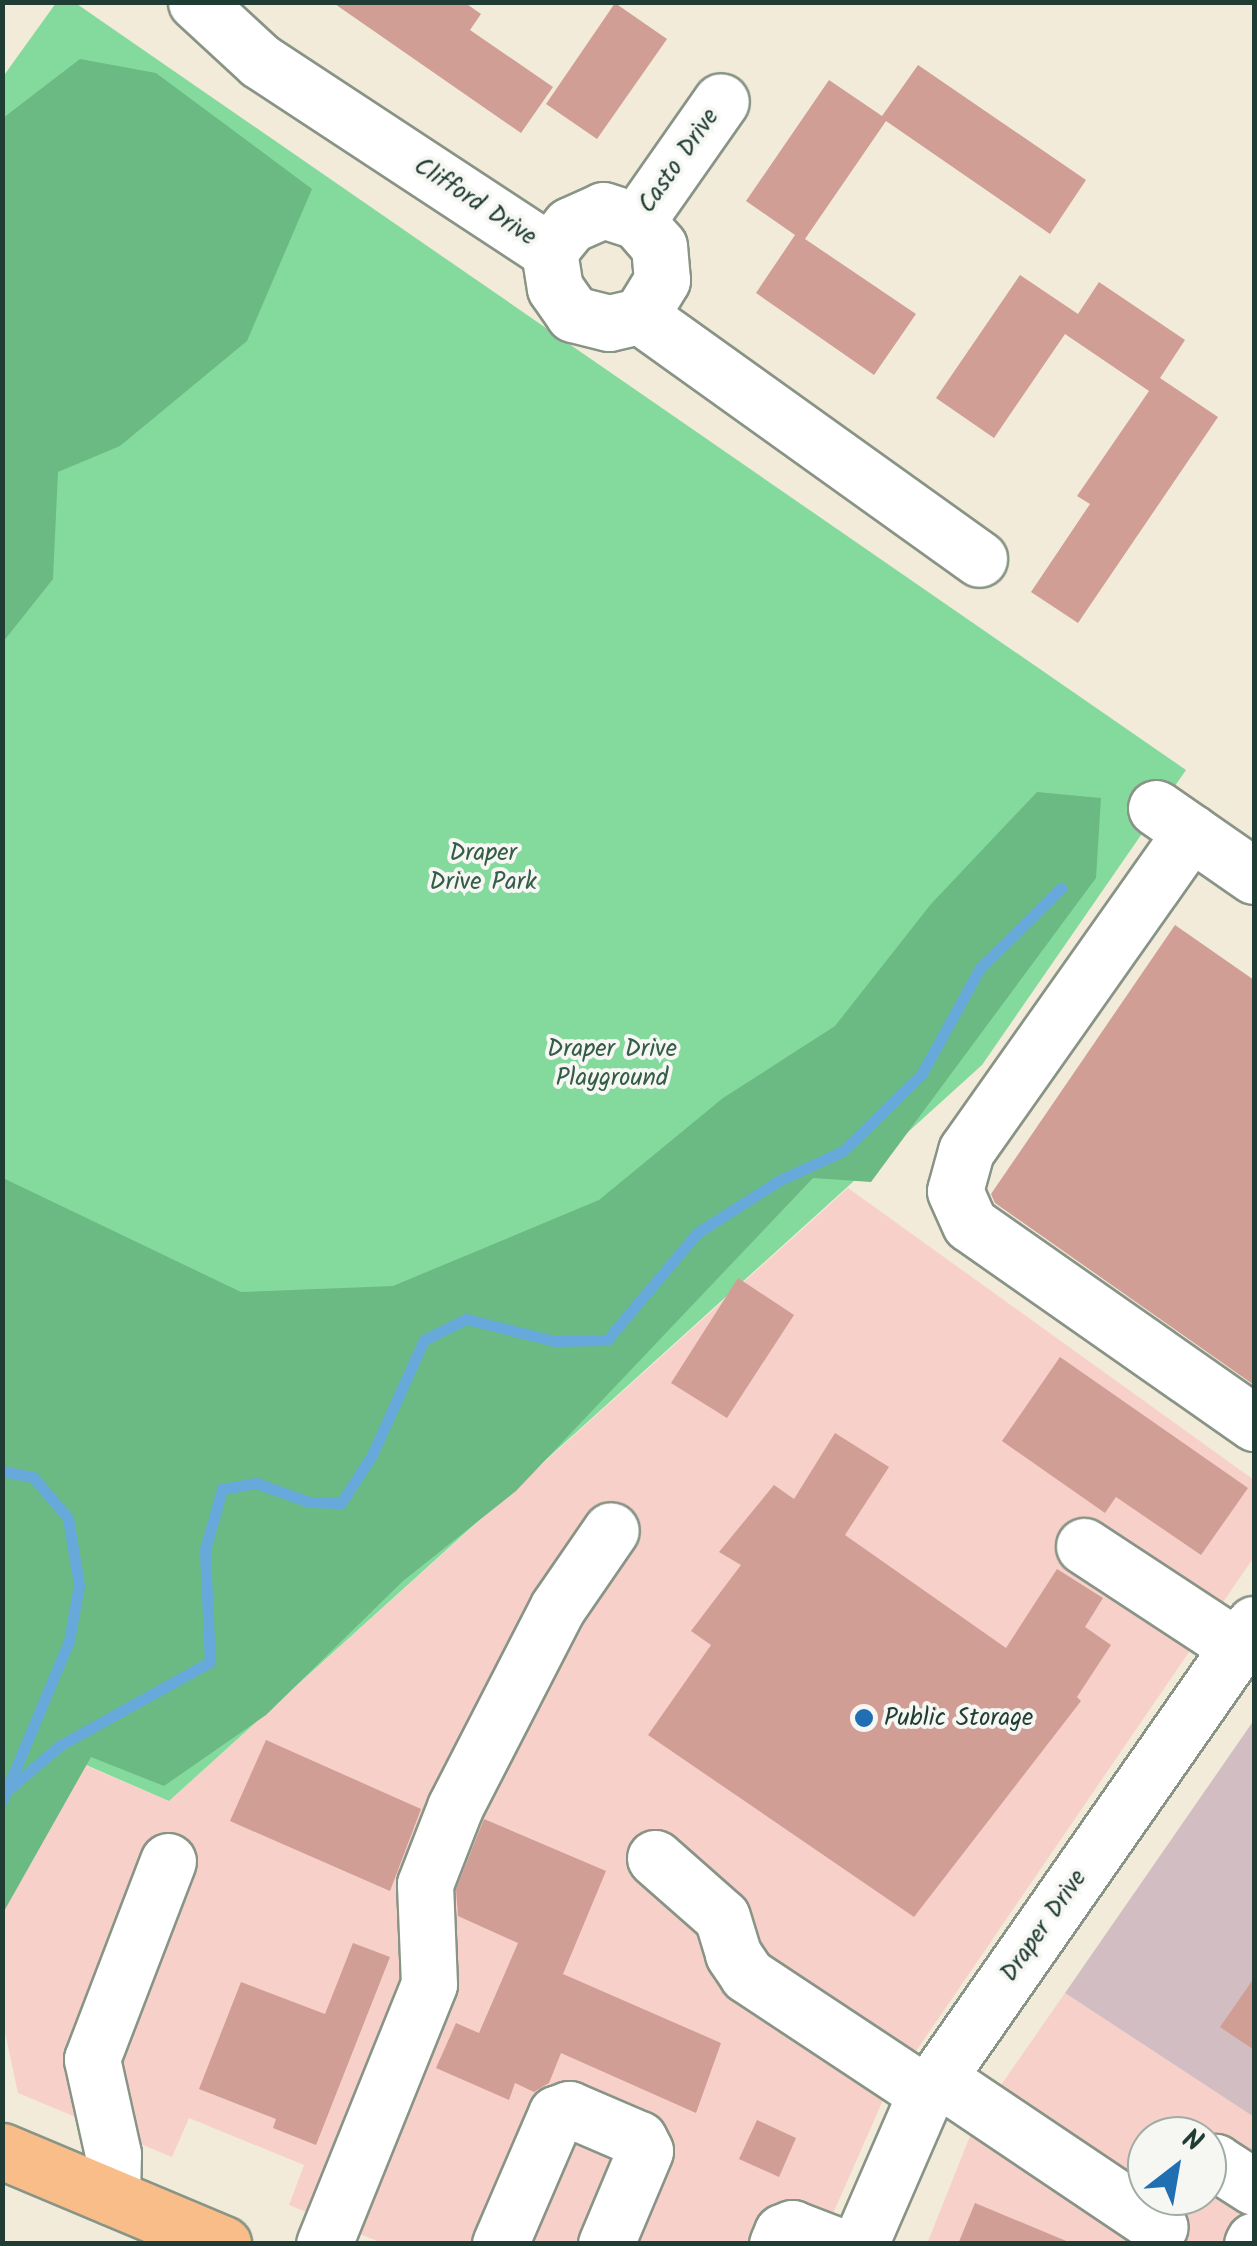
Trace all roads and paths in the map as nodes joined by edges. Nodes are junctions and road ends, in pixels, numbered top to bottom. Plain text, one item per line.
1 (196, 2) edge
2 (721, 102) dead end
3 (637, 221) junction
4 (549, 251) junction
5 (640, 316) junction
6 (979, 558) dead end
7 (1254, 876) edge
8 (1254, 1423) edge
9 (610, 1530) dead end
10 (1084, 1546) dead end
11 (1246, 1636) edge
12 (655, 1858) dead end
13 (168, 1862) dead end
14 (932, 2086) junction
15 (2, 2151) edge
16 (2, 2162) edge
17 (1227, 2169) edge
18 (1254, 2187) edge
19 (92, 2189) junction
20 (1163, 2222) edge
21 (223, 2244) edge
22 (324, 2244) edge
23 (500, 2244) edge
24 (606, 2244) edge
25 (777, 2244) edge
26 (833, 2244) edge
27 (860, 2244) edge

1 - 4 street, Clifford Drive
2 - 3 street, Casto Drive
3 - 4 street, Casto Drive
3 - 5 street, Casto Drive
4 - 5 street, Clifford Drive
5 - 6 street
7 - 8 street
9 - 22 street
10 - 11 street
11 - 14 street, Draper Drive
12 - 14 street
13 - 19 street
14 - 20 street
14 - 27 street, Draper Drive
15 - 19 main road
16 - 19 main road
17 - 18 street
19 - 21 main road
23 - 24 street
25 - 26 street

